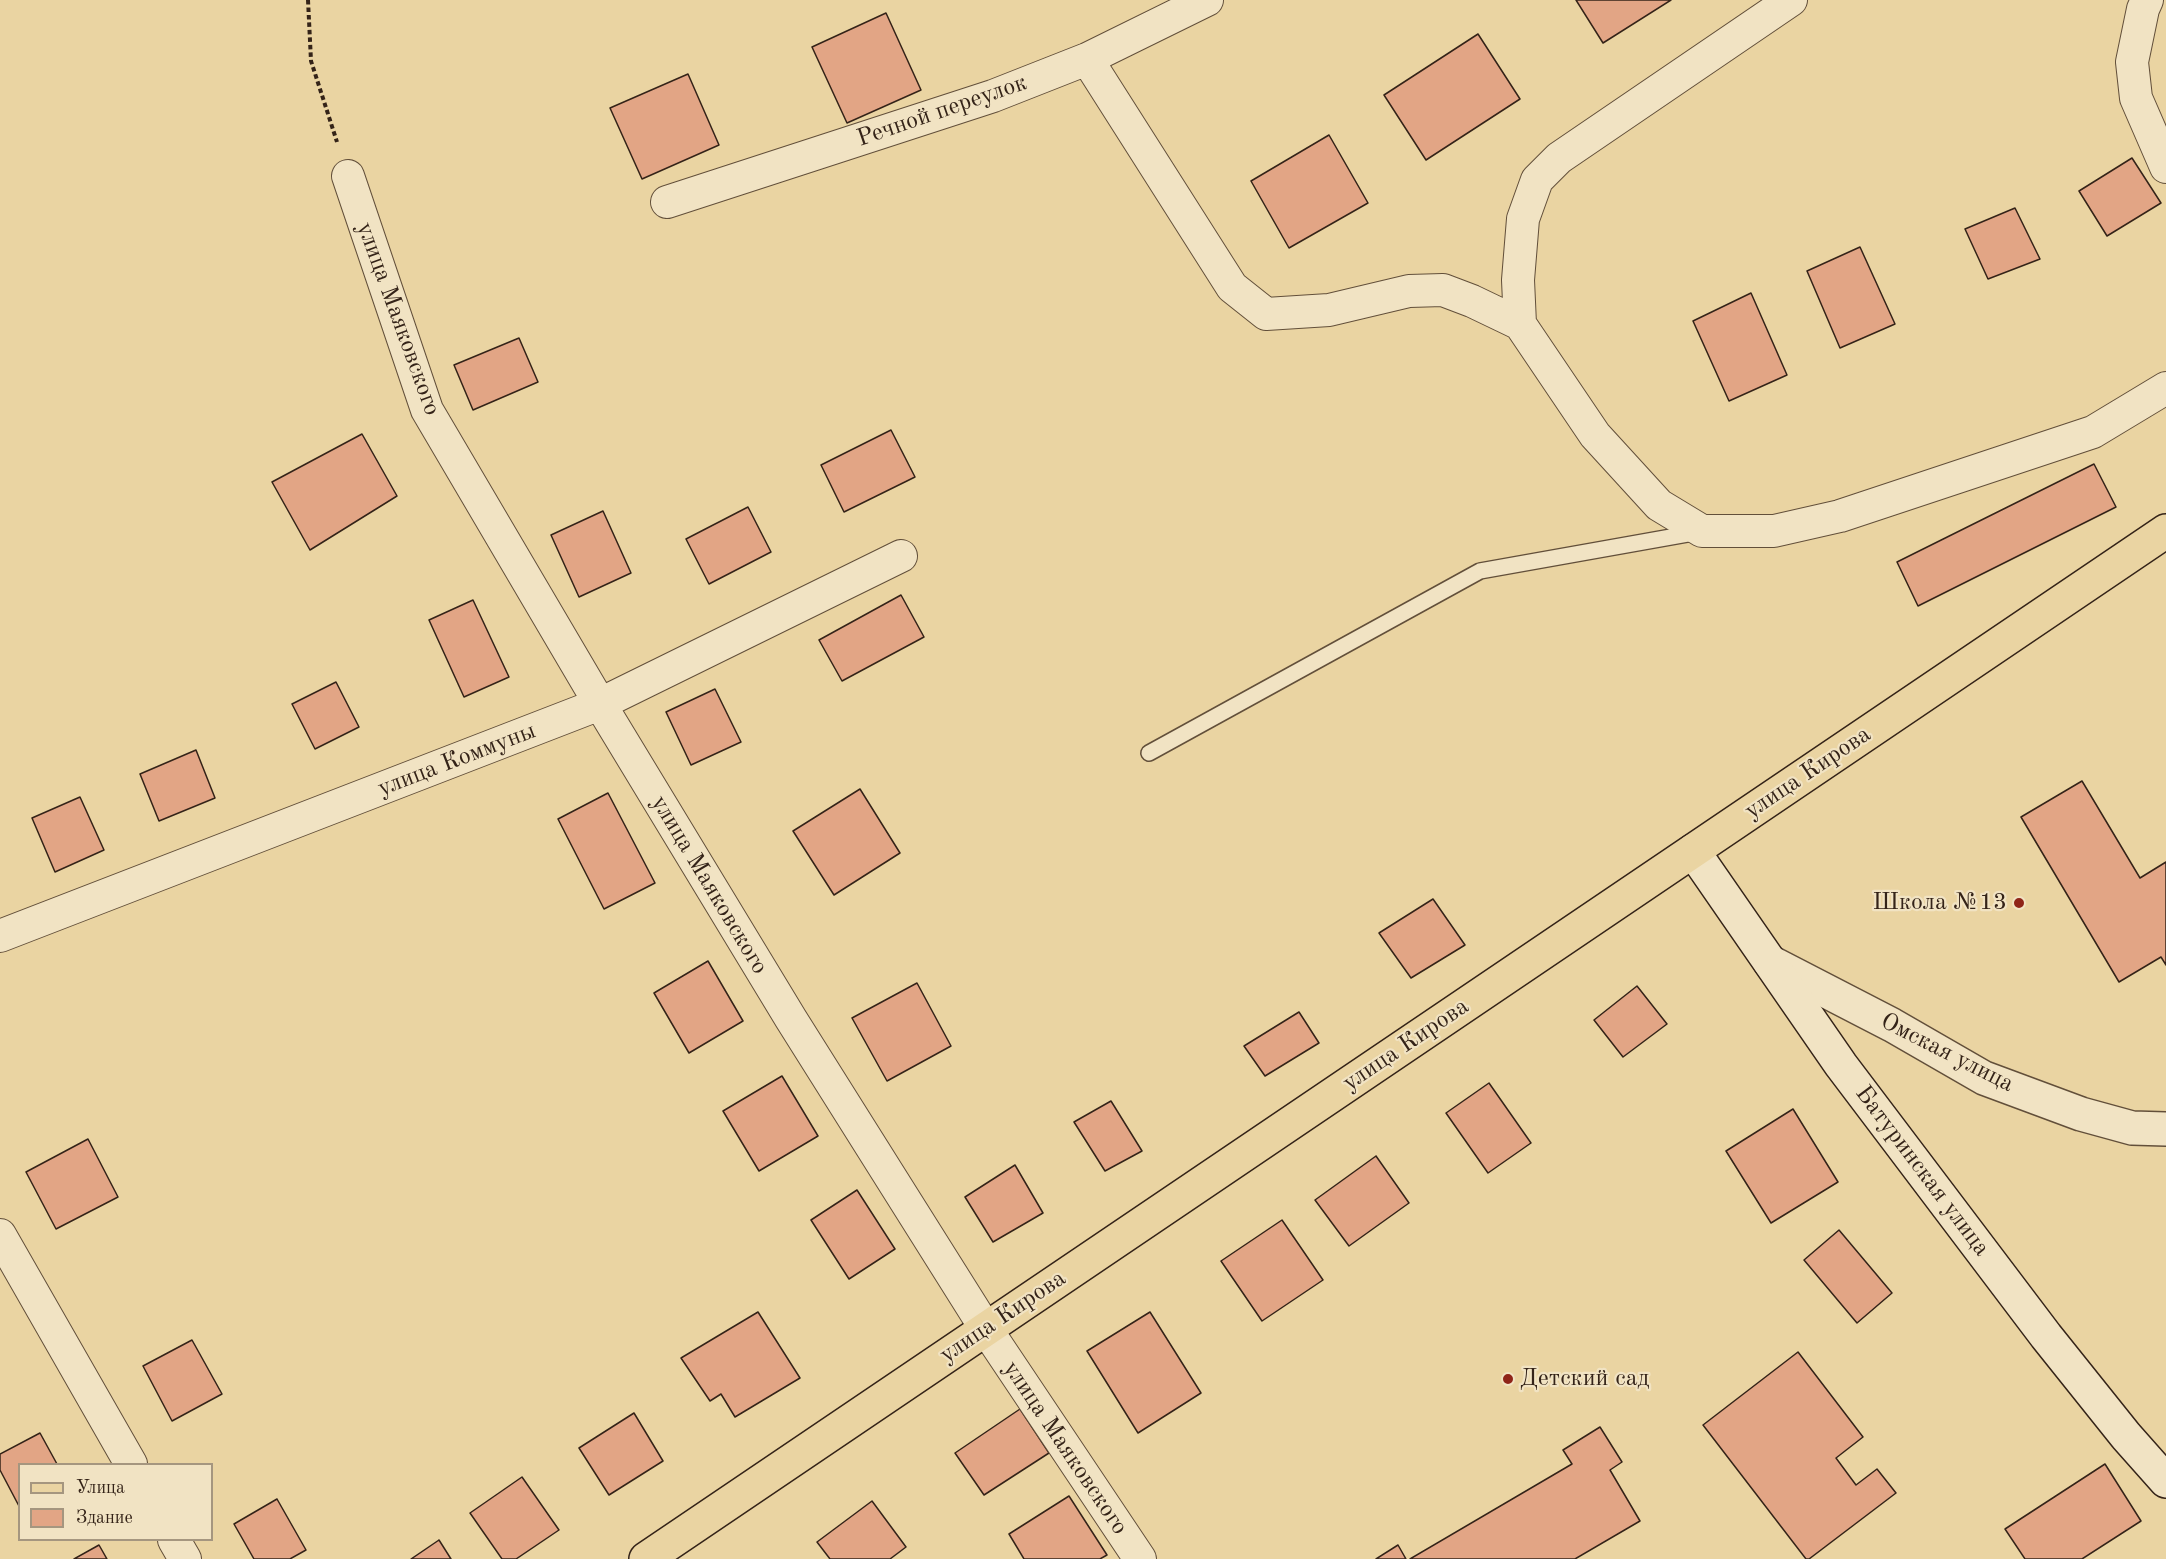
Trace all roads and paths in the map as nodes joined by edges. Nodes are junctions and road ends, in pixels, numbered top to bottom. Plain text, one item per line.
1 (308, 0) edge
2 (1208, 0) edge
3 (1791, 0) edge
4 (2147, 0) edge
5 (1088, 58) junction
6 (2166, 167) edge
7 (348, 176) joint
8 (668, 202) dead end
9 (1520, 324) junction
10 (2166, 388) edge
11 (1702, 531) junction
12 (2166, 531) edge
13 (901, 556) dead end
14 (600, 704) junction
15 (1149, 753) dead end
16 (1693, 851) junction
17 (0, 936) edge
18 (1770, 962) junction
19 (2166, 1130) edge
20 (0, 1235) edge
21 (986, 1329) junction
22 (130, 1463) edge
23 (2166, 1481) edge
24 (175, 1541) edge
25 (185, 1559) edge
26 (646, 1559) edge
27 (1140, 1559) edge

1 - 7 path
2 - 5 street, Речной переулок
3 - 9 street
4 - 6 street
5 - 8 street, Речной переулок
5 - 9 street
7 - 14 street, улица Маяковского
9 - 11 street
10 - 11 street
11 - 15 lane
12 - 16 main road, улица Кирова
13 - 14 street, улица Коммуны
14 - 17 street, улица Коммуны
14 - 21 street, улица Маяковского
16 - 18 main road, Батуринская улица
16 - 21 main road, улица Кирова
18 - 19 main road, Омская улица
18 - 23 main road, Батуринская улица
20 - 22 street
21 - 26 main road, улица Кирова
21 - 27 street, улица Маяковского
24 - 25 street

